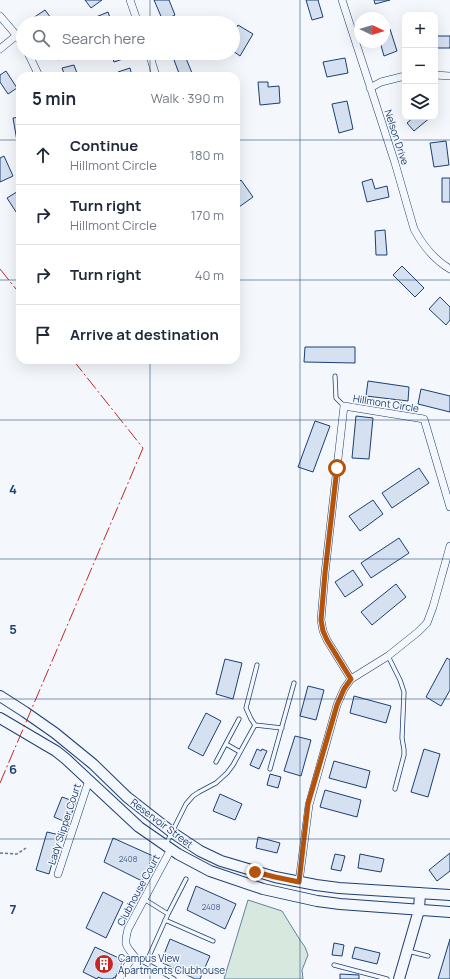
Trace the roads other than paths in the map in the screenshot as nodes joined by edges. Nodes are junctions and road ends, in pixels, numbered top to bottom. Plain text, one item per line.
1 (130, 0) edge
2 (342, 0) edge
3 (0, 16) edge
4 (136, 16) edge
5 (16, 34) edge
6 (16, 36) edge
7 (0, 49) edge
8 (31, 60) edge
9 (151, 60) edge
10 (37, 72) edge
11 (155, 72) edge
12 (438, 75) edge
13 (450, 76) edge
14 (402, 77) edge
15 (370, 88) junction
16 (450, 269) edge
17 (335, 376) dead end
18 (344, 406) junction
19 (450, 507) edge
20 (450, 546) edge
21 (388, 656) junction
22 (257, 665) dead end
23 (351, 679) junction
24 (294, 683) dead end
25 (0, 696) edge
26 (0, 718) edge
27 (239, 719) dead end
28 (255, 725) junction
29 (282, 728) junction
30 (226, 744) junction
31 (240, 752) junction
32 (216, 762) dead end
33 (270, 769) dead end
34 (89, 780) junction
35 (395, 790) dead end
36 (173, 833) junction
37 (168, 848) junction
38 (58, 874) dead end
39 (186, 879) dead end
40 (299, 882) junction
41 (420, 893) junction
42 (450, 895) edge
43 (144, 899) junction
44 (419, 910) junction
45 (450, 912) edge
46 (168, 914) junction
47 (165, 920) junction
48 (213, 941) dead end
49 (407, 950) junction
50 (428, 956) dead end
51 (135, 957) junction
52 (146, 963) junction
53 (334, 965) dead end
54 (119, 979) edge
55 (174, 979) edge
56 (387, 979) edge
57 (399, 979) edge

1 - 4 street
2 - 15 street, Nelson Drive
3 - 5 street
6 - 7 street
8 - 10 street
9 - 11 street
12 - 13 street
14 - 15 street
15 - 16 street, Nelson Drive
17 - 18 lane
18 - 19 street, Hillmont Circle
18 - 23 street, Hillmont Circle
20 - 21 street
21 - 23 street
21 - 35 lane
22 - 28 lane
23 - 40 street
24 - 29 lane
25 - 36 main road, Reservoir Street
26 - 34 main road, Reservoir Street
27 - 30 lane
28 - 29 lane
28 - 31 lane
29 - 33 lane
30 - 31 lane
30 - 32 lane
31 - 36 lane
34 - 37 main road, Reservoir Street
34 - 38 street, Lady Slipper Court
36 - 37 lane
36 - 40 main road, Reservoir Street
37 - 43 street, Clubhouse Court
37 - 44 main road, Reservoir Street
39 - 46 lane
40 - 41 main road, Reservoir Street
41 - 42 main road, Reservoir Street
41 - 44 main road
43 - 46 lane
43 - 51 street, Clubhouse Court
44 - 45 main road, Reservoir Street
44 - 49 main road
46 - 47 lane
47 - 48 lane
47 - 52 lane
49 - 50 lane
49 - 57 main road
51 - 52 lane
51 - 54 street
52 - 55 lane
53 - 56 lane

